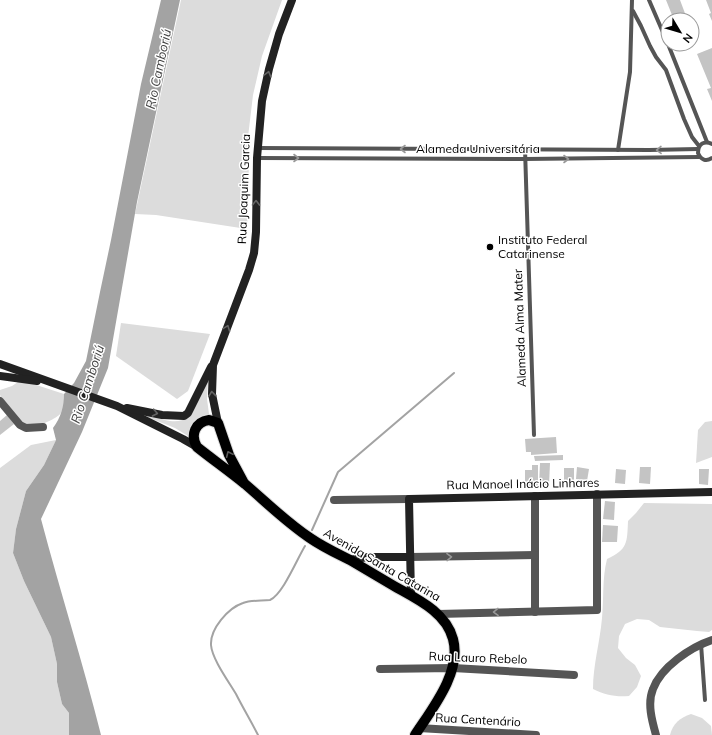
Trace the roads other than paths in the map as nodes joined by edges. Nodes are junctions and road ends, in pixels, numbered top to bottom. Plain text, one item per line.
1 (292, 0) edge
2 (632, 0) edge
3 (649, 0) edge
4 (633, 11) junction
5 (660, 25) edge
6 (671, 52) edge
7 (710, 143) edge
8 (258, 148) junction
9 (698, 148) junction
10 (525, 149) junction
11 (618, 150) junction
12 (699, 157) junction
13 (257, 158) junction
14 (525, 159) junction
15 (712, 161) edge
16 (0, 364) edge
17 (213, 365) junction
18 (0, 376) edge
19 (56, 384) junction
20 (0, 401) edge
21 (117, 406) junction
22 (218, 423) junction
23 (43, 427) dead end
24 (534, 435) dead end
25 (197, 447) junction
26 (244, 483) junction
27 (712, 492) edge
28 (597, 494) junction
29 (535, 496) junction
30 (409, 498) junction
31 (334, 500) dead end
32 (535, 555) junction
33 (410, 557) junction
34 (349, 560) junction
35 (411, 595) junction
36 (535, 612) junction
37 (438, 614) junction
38 (712, 640) edge
39 (701, 643) junction
40 (453, 668) junction
41 (380, 669) dead end
42 (574, 675) dead end
43 (705, 700) dead end
44 (417, 732) edge
45 (536, 735) edge
46 (656, 735) edge

8 -> 1 main road, Rua Joaquim Garcia
2 - 4 lane
3 - 5 lane
4 - 9 lane
4 - 11 lane
6 - 7 lane
7 - 9 lane
10 -> 8 lane, Alameda Universitária
8 - 13 main road, Rua Joaquim Garcia
9 -> 11 lane, Alameda Universitária
9 - 12 lane
10 - 11 lane, Alameda Universitária
10 - 14 lane, Alameda Alma Mater
14 -> 12 lane, Alameda Universitária
12 - 15 lane, Alameda Universitária
13 -> 14 lane, Alameda Universitária
17 -> 13 main road, Rua Joaquim Garcia
14 - 24 lane, Alameda Alma Mater
16 - 19 main road
21 -> 17 main road
22 -> 17 main road, Rua Joaquim Garcia
18 - 19 main road
19 - 21 main road
20 - 23 street
21 - 25 main road
22 - 25 main road
26 -> 22 main road, Avenida Santa Catarina
25 - 26 main road, Avenida Santa Catarina
26 - 34 main road, Avenida Santa Catarina
27 - 28 main road, Rua Manoel Inácio Linhares
28 - 29 main road, Rua Manoel Inácio Linhares
28 - 36 street
29 - 30 main road, Rua Manoel Inácio Linhares
29 - 32 street
30 - 31 street, Rua Manoel Inácio Linhares
30 - 33 main road
33 -> 32 street
32 - 36 street
33 - 34 main road
33 - 35 main road
34 - 35 main road, Avenida Santa Catarina
35 - 37 main road, Avenida Santa Catarina
36 -> 37 street
37 - 40 main road, Avenida Santa Catarina
38 - 39 street
39 - 43 lane
39 - 46 street
40 - 41 street, Rua Lauro Rebelo
40 - 42 street, Rua Lauro Rebelo
40 - 44 main road, Avenida Santa Catarina
44 - 45 street, Rua Centenário

